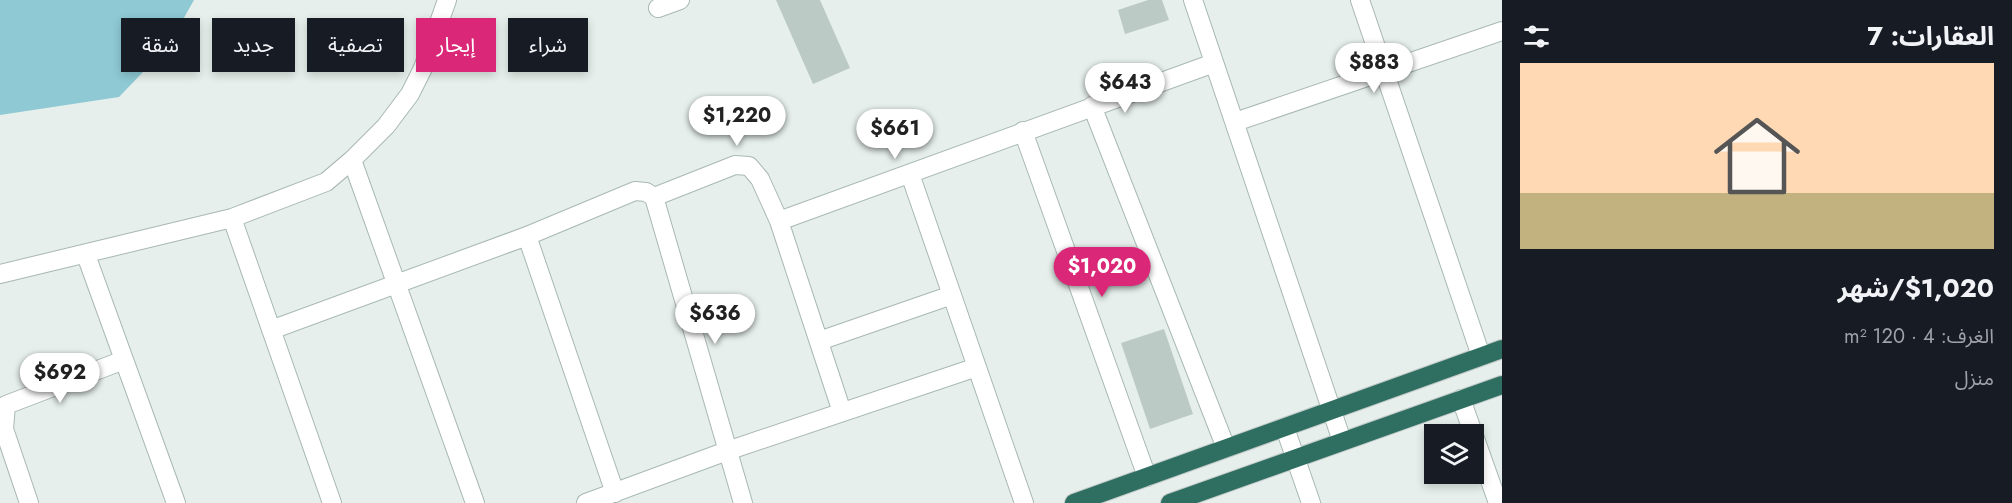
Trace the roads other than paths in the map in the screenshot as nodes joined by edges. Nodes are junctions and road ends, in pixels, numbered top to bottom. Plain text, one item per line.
1 (447, 0) edge
2 (680, 0) edge
3 (1193, 0) edge
4 (1360, 0) edge
5 (658, 8) dead end
6 (1502, 31) edge
7 (1214, 63) junction
8 (1384, 71) junction
9 (1092, 106) junction
10 (1235, 122) junction
11 (1023, 131) junction
12 (352, 160) junction
13 (910, 174) junction
14 (654, 197) junction
15 (232, 218) junction
16 (779, 221) junction
17 (527, 236) junction
18 (86, 255) junction
19 (0, 274) edge
20 (396, 284) junction
21 (952, 295) junction
22 (271, 330) junction
23 (819, 341) junction
24 (1502, 349) edge
25 (1481, 356) junction
26 (124, 360) junction
27 (977, 367) junction
28 (1502, 385) edge
29 (1461, 399) junction
30 (842, 412) junction
31 (1332, 412) junction
32 (1285, 428) junction
33 (1342, 441) junction
34 (1226, 448) junction
35 (727, 451) junction
36 (1295, 458) junction
37 (6, 459) edge
38 (1147, 477) junction
39 (615, 493) junction
40 (29, 503) edge
41 (176, 503) edge
42 (332, 503) edge
43 (475, 503) edge
44 (586, 503) edge
45 (743, 503) edge
46 (1024, 503) edge
47 (1074, 503) edge
48 (1170, 503) edge
49 (1311, 503) edge
50 (1498, 503) edge

1 - 12 street
2 - 5 street
3 - 7 street
4 - 8 street
6 - 8 street
7 - 9 street
7 - 10 street
8 - 10 street
8 - 25 street
9 - 11 street
9 - 34 street
10 - 31 street
11 - 13 street
11 - 38 street
12 - 15 street
12 - 20 street
13 - 16 street
13 - 21 street
14 - 16 street
14 - 17 street
14 - 35 street
15 - 18 street
15 - 22 street
16 - 23 street
17 - 20 street
17 - 39 street
18 - 19 street
18 - 26 street
20 - 22 street
20 - 43 street
21 - 23 street
21 - 27 street
22 - 42 street
23 - 30 street
24 - 25 highway
25 - 31 highway
26 - 37 street
26 - 41 street
27 - 30 street
27 - 46 street
28 - 29 highway
29 - 33 highway
29 - 50 street
30 - 35 street
31 - 32 highway
31 - 33 street
32 - 34 highway
32 - 36 street
33 - 36 highway
34 - 38 highway
35 - 39 street
35 - 45 street
36 - 48 highway
36 - 49 street
37 - 40 street
38 - 47 highway
39 - 44 street

